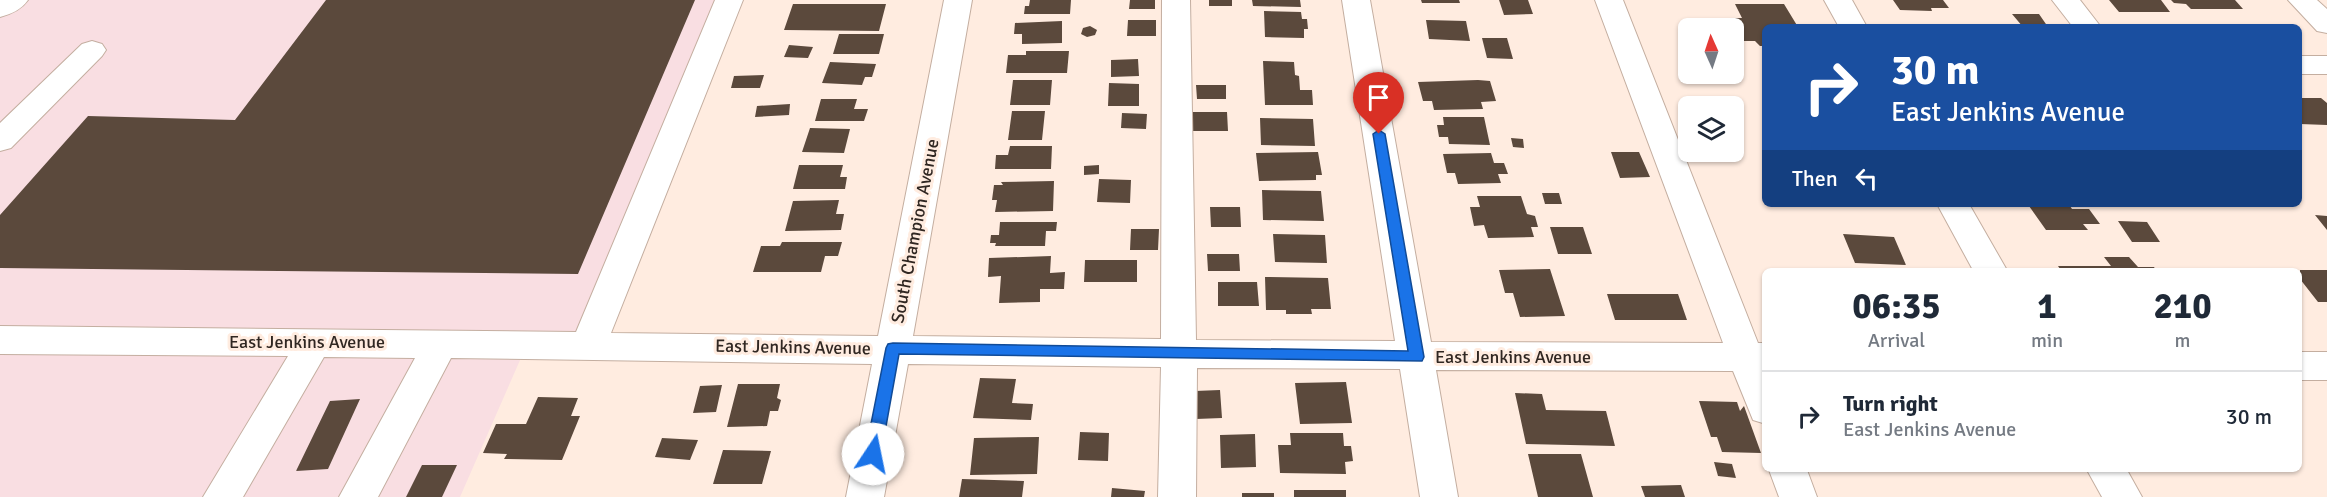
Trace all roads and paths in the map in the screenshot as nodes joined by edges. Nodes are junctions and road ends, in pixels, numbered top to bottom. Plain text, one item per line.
1 (14, 0) edge
2 (729, 0) edge
3 (958, 0) edge
4 (1176, 0) edge
5 (1356, 0) edge
6 (1610, 0) edge
7 (1838, 0) edge
8 (2066, 0) edge
9 (2302, 0) edge
10 (0, 9) edge
11 (1852, 24) edge
12 (2085, 24) edge
13 (2327, 25) edge
14 (92, 50) dead end
15 (2302, 65) edge
16 (2327, 65) edge
17 (0, 141) edge
18 (1955, 207) edge
19 (1989, 268) edge
20 (0, 340) edge
21 (315, 342) junction
22 (441, 343) junction
23 (588, 345) junction
24 (893, 348) junction
25 (1179, 354) junction
26 (1416, 357) junction
27 (1756, 357) edge
28 (2302, 366) edge
29 (2327, 366) edge
30 (1762, 388) edge
31 (1789, 472) edge
32 (2107, 472) edge
33 (222, 497) edge
34 (358, 497) edge
35 (865, 497) edge
36 (1177, 497) edge
37 (1439, 497) edge
38 (1798, 497) edge
39 (2122, 497) edge

1 - 10 street
2 - 23 street
3 - 24 street, South Champion Avenue
4 - 25 street
5 - 26 street
6 - 27 street
7 - 11 street
8 - 12 street
9 - 13 street
14 - 17 street
15 - 16 street
18 - 19 street
20 - 21 street, East Jenkins Avenue
21 - 22 street, East Jenkins Avenue
21 - 33 street
22 - 23 street, East Jenkins Avenue
22 - 34 street
23 - 24 street, East Jenkins Avenue
24 - 25 street, East Jenkins Avenue
24 - 35 street, South Champion Avenue
25 - 26 street, East Jenkins Avenue
25 - 36 street
26 - 27 street, East Jenkins Avenue
26 - 37 street
27 - 30 street
28 - 29 street
31 - 38 street
32 - 39 street

